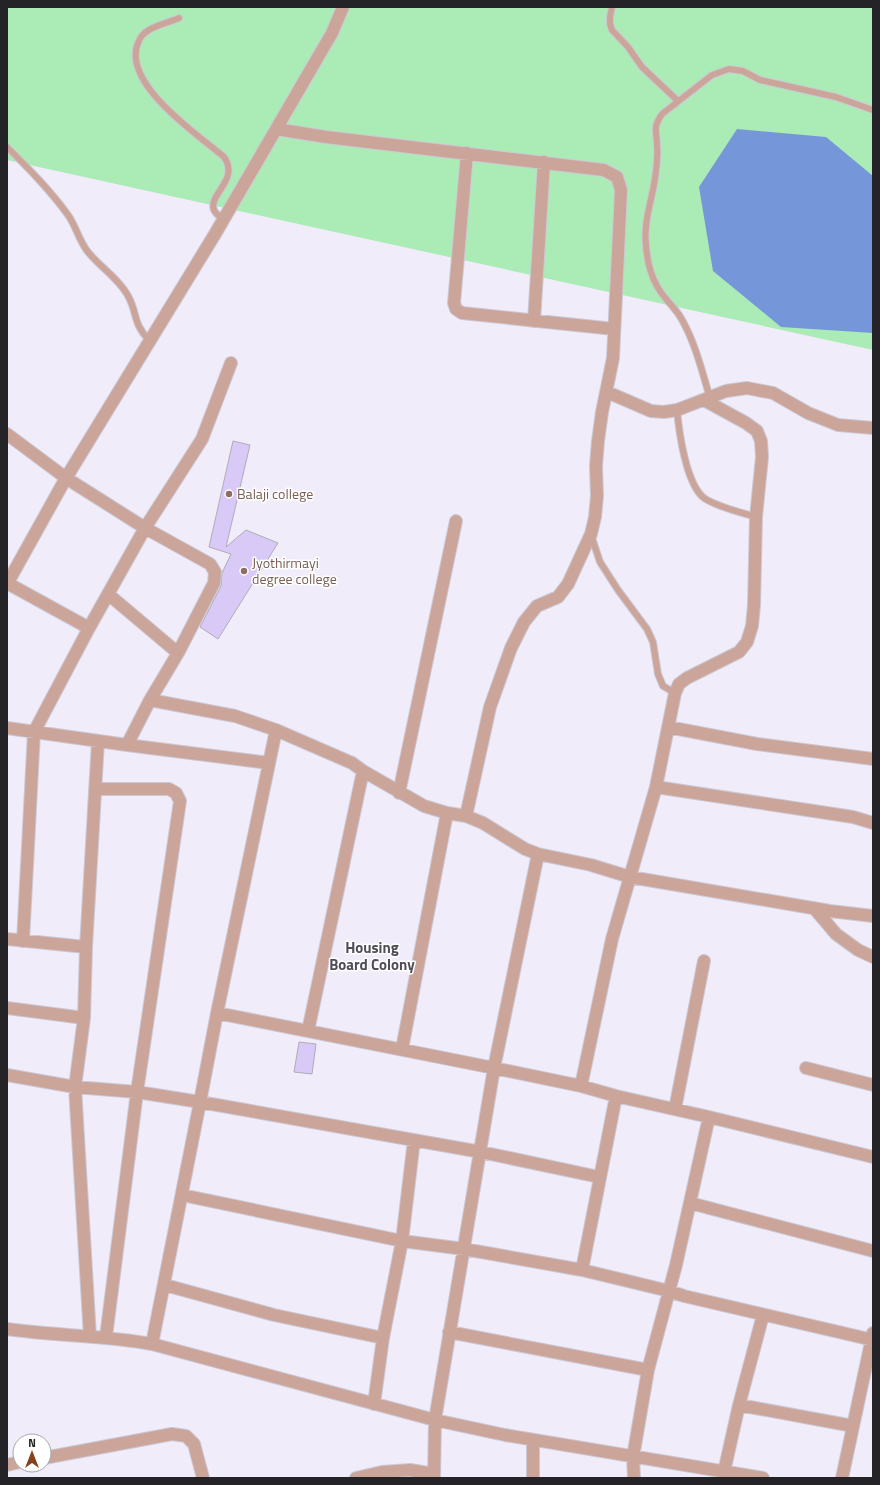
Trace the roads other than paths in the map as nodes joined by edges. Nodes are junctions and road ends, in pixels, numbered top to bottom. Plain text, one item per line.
1 (343, 7) edge
2 (612, 7) edge
3 (179, 18) dead end
4 (678, 101) junction
5 (873, 110) edge
6 (276, 130) junction
7 (7, 147) edge
8 (467, 153) junction
9 (544, 162) junction
10 (224, 219) junction
11 (534, 321) junction
12 (614, 329) junction
13 (149, 340) junction
14 (231, 363) dead end
15 (607, 392) junction
16 (707, 399) junction
17 (677, 410) junction
18 (873, 428) edge
19 (7, 434) edge
20 (66, 478) junction
21 (756, 517) junction
22 (456, 521) dead end
23 (145, 528) junction
24 (591, 534) junction
25 (7, 583) edge
26 (108, 594) junction
27 (89, 628) junction
28 (178, 653) junction
29 (675, 693) junction
30 (150, 700) junction
31 (668, 727) junction
32 (7, 728) edge
33 (276, 730) junction
34 (34, 732) junction
35 (98, 741) junction
36 (127, 745) junction
37 (873, 759) edge
38 (269, 763) junction
39 (363, 771) junction
40 (656, 787) junction
41 (95, 789) junction
42 (399, 793) junction
43 (447, 814) junction
44 (466, 816) junction
45 (873, 823) edge
46 (538, 854) junction
47 (630, 877) junction
48 (814, 908) junction
49 (873, 916) edge
50 (7, 939) edge
51 (23, 942) junction
52 (86, 947) junction
53 (873, 958) edge
54 (704, 961) dead end
55 (7, 1008) edge
56 (216, 1013) junction
57 (84, 1018) junction
58 (308, 1031) junction
59 (402, 1049) junction
60 (494, 1068) junction
61 (806, 1068) dead end
62 (7, 1075) edge
63 (873, 1084) edge
64 (581, 1086) junction
65 (75, 1087) junction
66 (137, 1092) junction
67 (616, 1096) junction
68 (200, 1102) junction
69 (675, 1109) junction
70 (709, 1117) junction
71 (414, 1140) junction
72 (481, 1152) junction
73 (873, 1157) edge
74 (599, 1178) junction
75 (182, 1195) junction
76 (690, 1203) junction
77 (402, 1240) junction
78 (464, 1249) junction
79 (873, 1251) edge
80 (582, 1270) junction
81 (165, 1285) junction
82 (669, 1291) junction
83 (763, 1315) junction
84 (7, 1329) edge
85 (450, 1332) junction
86 (90, 1337) junction
87 (106, 1338) junction
88 (383, 1338) junction
89 (872, 1338) edge
90 (152, 1344) junction
91 (648, 1370) junction
92 (374, 1404) junction
93 (739, 1405) junction
94 (435, 1420) junction
95 (853, 1426) junction
96 (533, 1440) junction
97 (52, 1456) edge
98 (633, 1457) junction
99 (724, 1472) junction
100 (434, 1476) edge
101 (203, 1478) edge
102 (356, 1478) edge
103 (533, 1478) edge
104 (634, 1478) edge
105 (763, 1478) edge
106 (842, 1478) edge

1 - 6 street
2 - 4 lane
3 - 10 lane
4 - 5 lane
4 - 16 lane
6 - 8 street
6 - 10 street
7 - 13 lane
8 - 9 street
8 - 11 street
9 - 11 street
9 - 12 street
10 - 13 street
11 - 12 street
12 - 15 street
13 - 20 street
14 - 23 street
15 - 17 street
15 - 24 street
16 - 17 street
16 - 18 street
16 - 21 street
17 - 21 lane
19 - 20 street
20 - 23 street
20 - 25 street
21 - 29 street
22 - 42 street
23 - 26 street
23 - 28 street
24 - 29 lane
24 - 44 street
25 - 27 street
26 - 27 street
26 - 28 street
27 - 34 street
28 - 30 street
29 - 31 street
30 - 33 street
30 - 36 street
31 - 37 street
31 - 40 street
32 - 34 street
33 - 38 street
33 - 39 street
34 - 35 street
34 - 51 street
35 - 36 street
35 - 41 street
36 - 38 street
38 - 56 street
39 - 42 street
39 - 58 street
40 - 45 street
40 - 47 street
41 - 52 street
41 - 66 street
42 - 43 street
43 - 44 street
43 - 59 street
44 - 46 street
46 - 47 street
46 - 60 street
47 - 48 street
47 - 64 street
48 - 49 street
48 - 53 street
50 - 51 street
51 - 52 street
52 - 57 street
54 - 69 street
55 - 57 street
56 - 58 street
56 - 68 street
57 - 65 street
58 - 59 street
59 - 60 street
60 - 64 street
60 - 72 street
61 - 63 street
62 - 65 street
64 - 67 street
65 - 66 street
65 - 86 street
66 - 68 street
66 - 87 street
67 - 69 street
67 - 74 street
68 - 71 street
68 - 75 street
69 - 70 street
70 - 73 street
70 - 76 street
71 - 72 street
71 - 77 street
72 - 74 street
72 - 78 street
74 - 80 street
75 - 77 street
75 - 81 street
76 - 79 street
76 - 82 street
77 - 78 street
77 - 88 street
78 - 80 street
78 - 85 street
80 - 82 street
81 - 88 street
81 - 90 street
82 - 83 street
82 - 91 street
83 - 89 street
83 - 93 street
84 - 86 street
85 - 91 street
85 - 94 street
86 - 87 street
87 - 90 street
88 - 92 street
89 - 95 street
90 - 92 street
91 - 98 street
92 - 94 street
93 - 95 street
93 - 99 street
94 - 96 street
94 - 100 street
95 - 106 street
96 - 98 street
96 - 103 street
97 - 101 street
98 - 99 street
98 - 104 street
99 - 105 street
100 - 102 street

